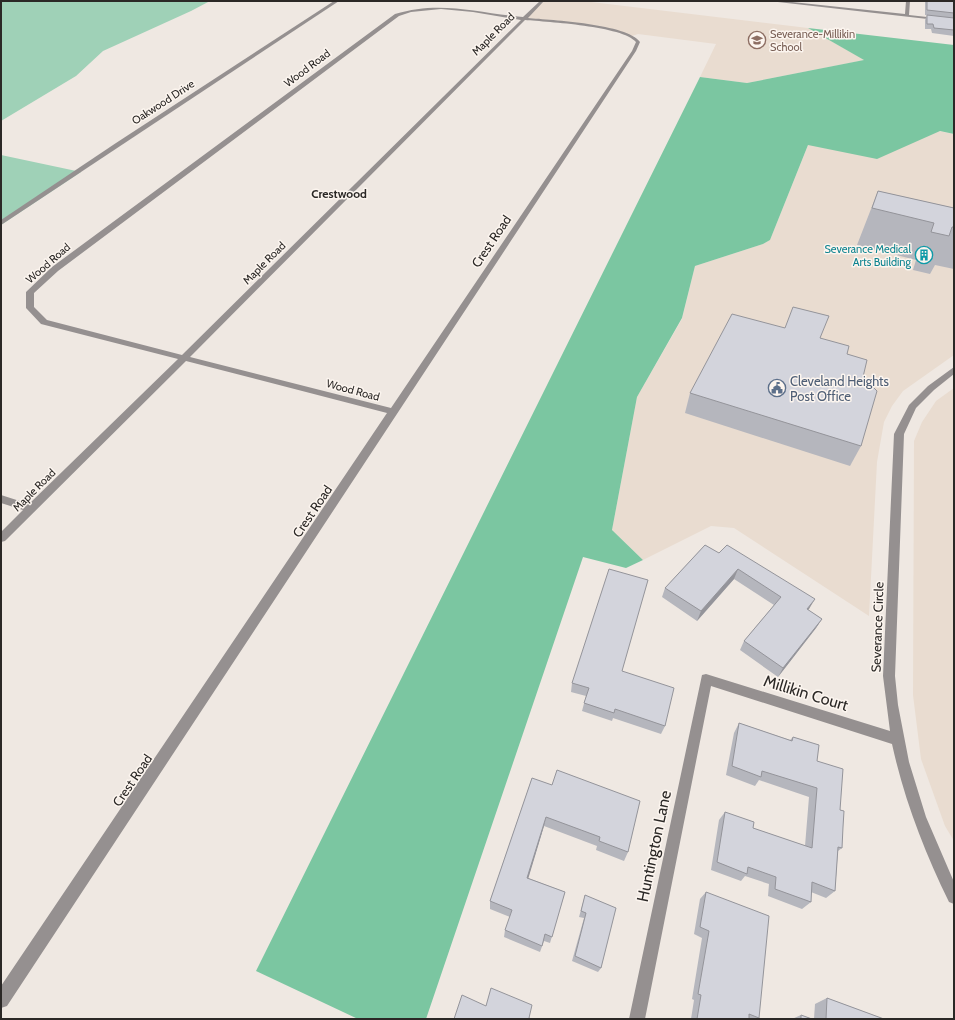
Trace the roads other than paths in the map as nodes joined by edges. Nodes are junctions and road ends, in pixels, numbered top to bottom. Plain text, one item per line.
1 (336, 1) edge
2 (542, 1) edge
3 (771, 1) edge
4 (908, 1) edge
5 (907, 16) junction
6 (524, 18) junction
7 (954, 21) edge
8 (632, 36) joint
9 (1, 223) edge
10 (186, 357) junction
11 (954, 370) edge
12 (393, 412) junction
13 (1, 499) edge
14 (31, 509) junction
15 (1, 538) edge
16 (706, 679) joint
17 (896, 739) junction
18 (954, 896) edge
19 (1, 1000) edge
20 (637, 1019) edge

1 - 9 street, Oakwood Drive
2 - 6 street, Maple Road
3 - 5 street
4 - 5 street
5 - 7 street
6 - 8 street, Wood Road
6 - 10 street, Maple Road
6 - 10 street, Wood Road
8 - 12 street, Crest Road
10 - 12 street, Wood Road
10 - 14 street, Maple Road
11 - 17 street, Severance Circle
12 - 19 street, Crest Road
13 - 14 street
14 - 15 street, Maple Road
16 - 17 street, Millikin Court
16 - 20 street, Huntington Lane
17 - 18 street, Severance Circle

